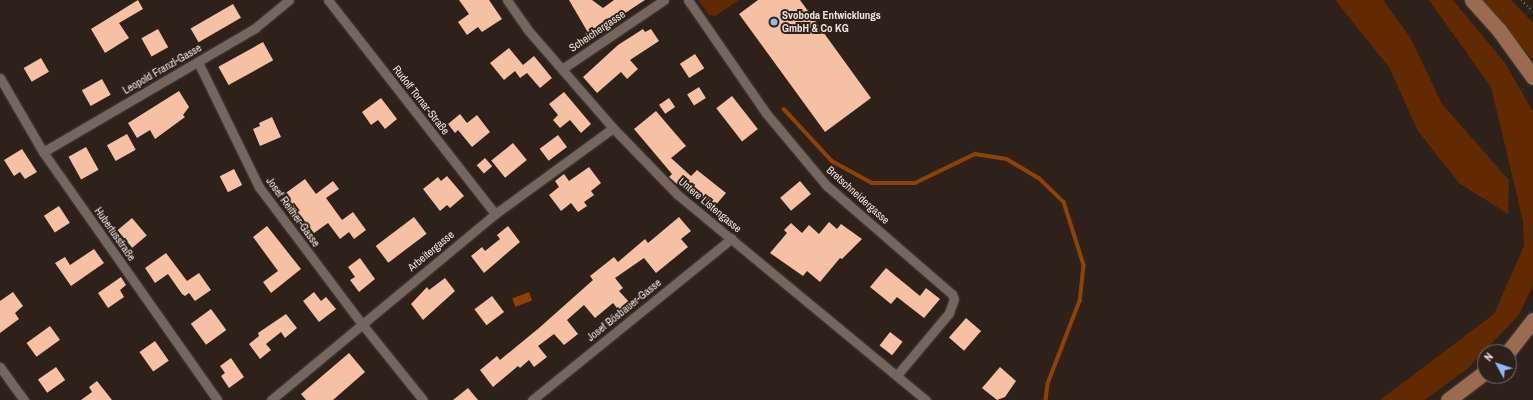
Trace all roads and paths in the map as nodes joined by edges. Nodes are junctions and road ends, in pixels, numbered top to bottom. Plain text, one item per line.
1 (289, 0) edge
2 (328, 0) edge
3 (507, 0) edge
4 (664, 0) edge
5 (688, 0) edge
6 (1472, 0) edge
7 (1521, 0) edge
8 (1533, 11) edge
9 (198, 62) junction
10 (562, 69) junction
11 (1533, 77) edge
12 (0, 78) edge
13 (613, 128) junction
14 (43, 152) junction
15 (495, 214) junction
16 (732, 238) junction
17 (1533, 320) edge
18 (362, 324) junction
19 (1514, 344) edge
20 (0, 367) edge
21 (897, 375) junction
22 (1477, 378) edge
23 (24, 400) edge
24 (217, 400) edge
25 (271, 400) edge
26 (423, 400) edge
27 (532, 400) edge
28 (926, 400) edge
29 (1448, 400) edge

1 - 9 street, Leopold Franzl-Gasse
2 - 15 street, Rudolf Tornar-Straße
3 - 10 street, Untere Listengasse
4 - 10 street, Scheichergasse
5 - 21 street, Bretschneidergasse
6 - 11 main road
7 - 8 path
9 - 14 street, Leopold Franzl-Gasse
9 - 18 street, Josef Reither-Gasse
10 - 13 street, Untere Listengasse
12 - 14 street, Hubertusstraße
13 - 15 street, Arbeitergasse
13 - 16 street, Untere Listengasse
14 - 24 street, Hubertusstraße
15 - 18 street, Arbeitergasse
16 - 21 street, Untere Listengasse
16 - 27 street, Josef Bösbauer-Gasse
17 - 19 main road
18 - 25 street, Arbeitergasse
18 - 26 street, Josef Reither-Gasse
20 - 23 street
21 - 28 street, Untere Listengasse
22 - 29 main road

